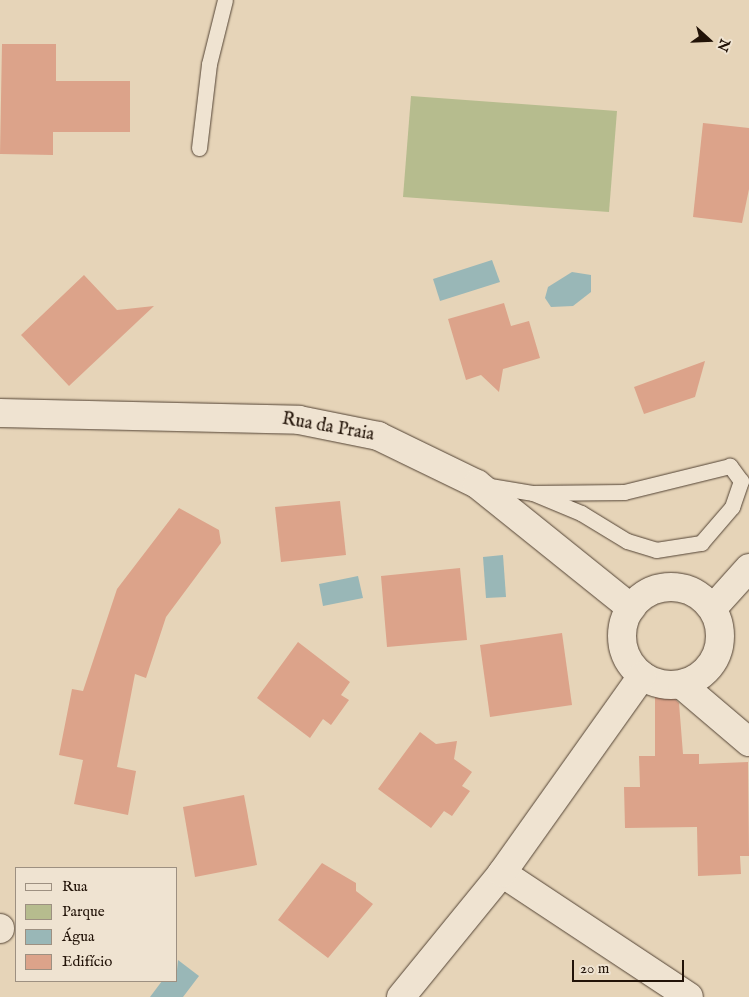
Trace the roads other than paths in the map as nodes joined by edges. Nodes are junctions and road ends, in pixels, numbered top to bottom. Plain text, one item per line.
1 (225, 0) edge
2 (199, 148) dead end
3 (0, 413) edge
4 (477, 484) junction
5 (533, 493) junction
6 (749, 568) edge
7 (631, 608) junction
8 (712, 608) junction
9 (642, 676) junction
10 (682, 685) junction
11 (749, 742) edge
12 (502, 873) junction
13 (401, 997) edge
14 (689, 997) edge

1 - 2 lane
3 - 4 street, Rua da Praia
4 - 5 lane
4 - 7 street, Rua da Praia
5 - 5 lane
6 - 8 street
7 - 8 street
7 - 9 street
8 - 10 street
9 - 10 street
9 - 12 street
10 - 11 street
12 - 13 street
12 - 14 street

